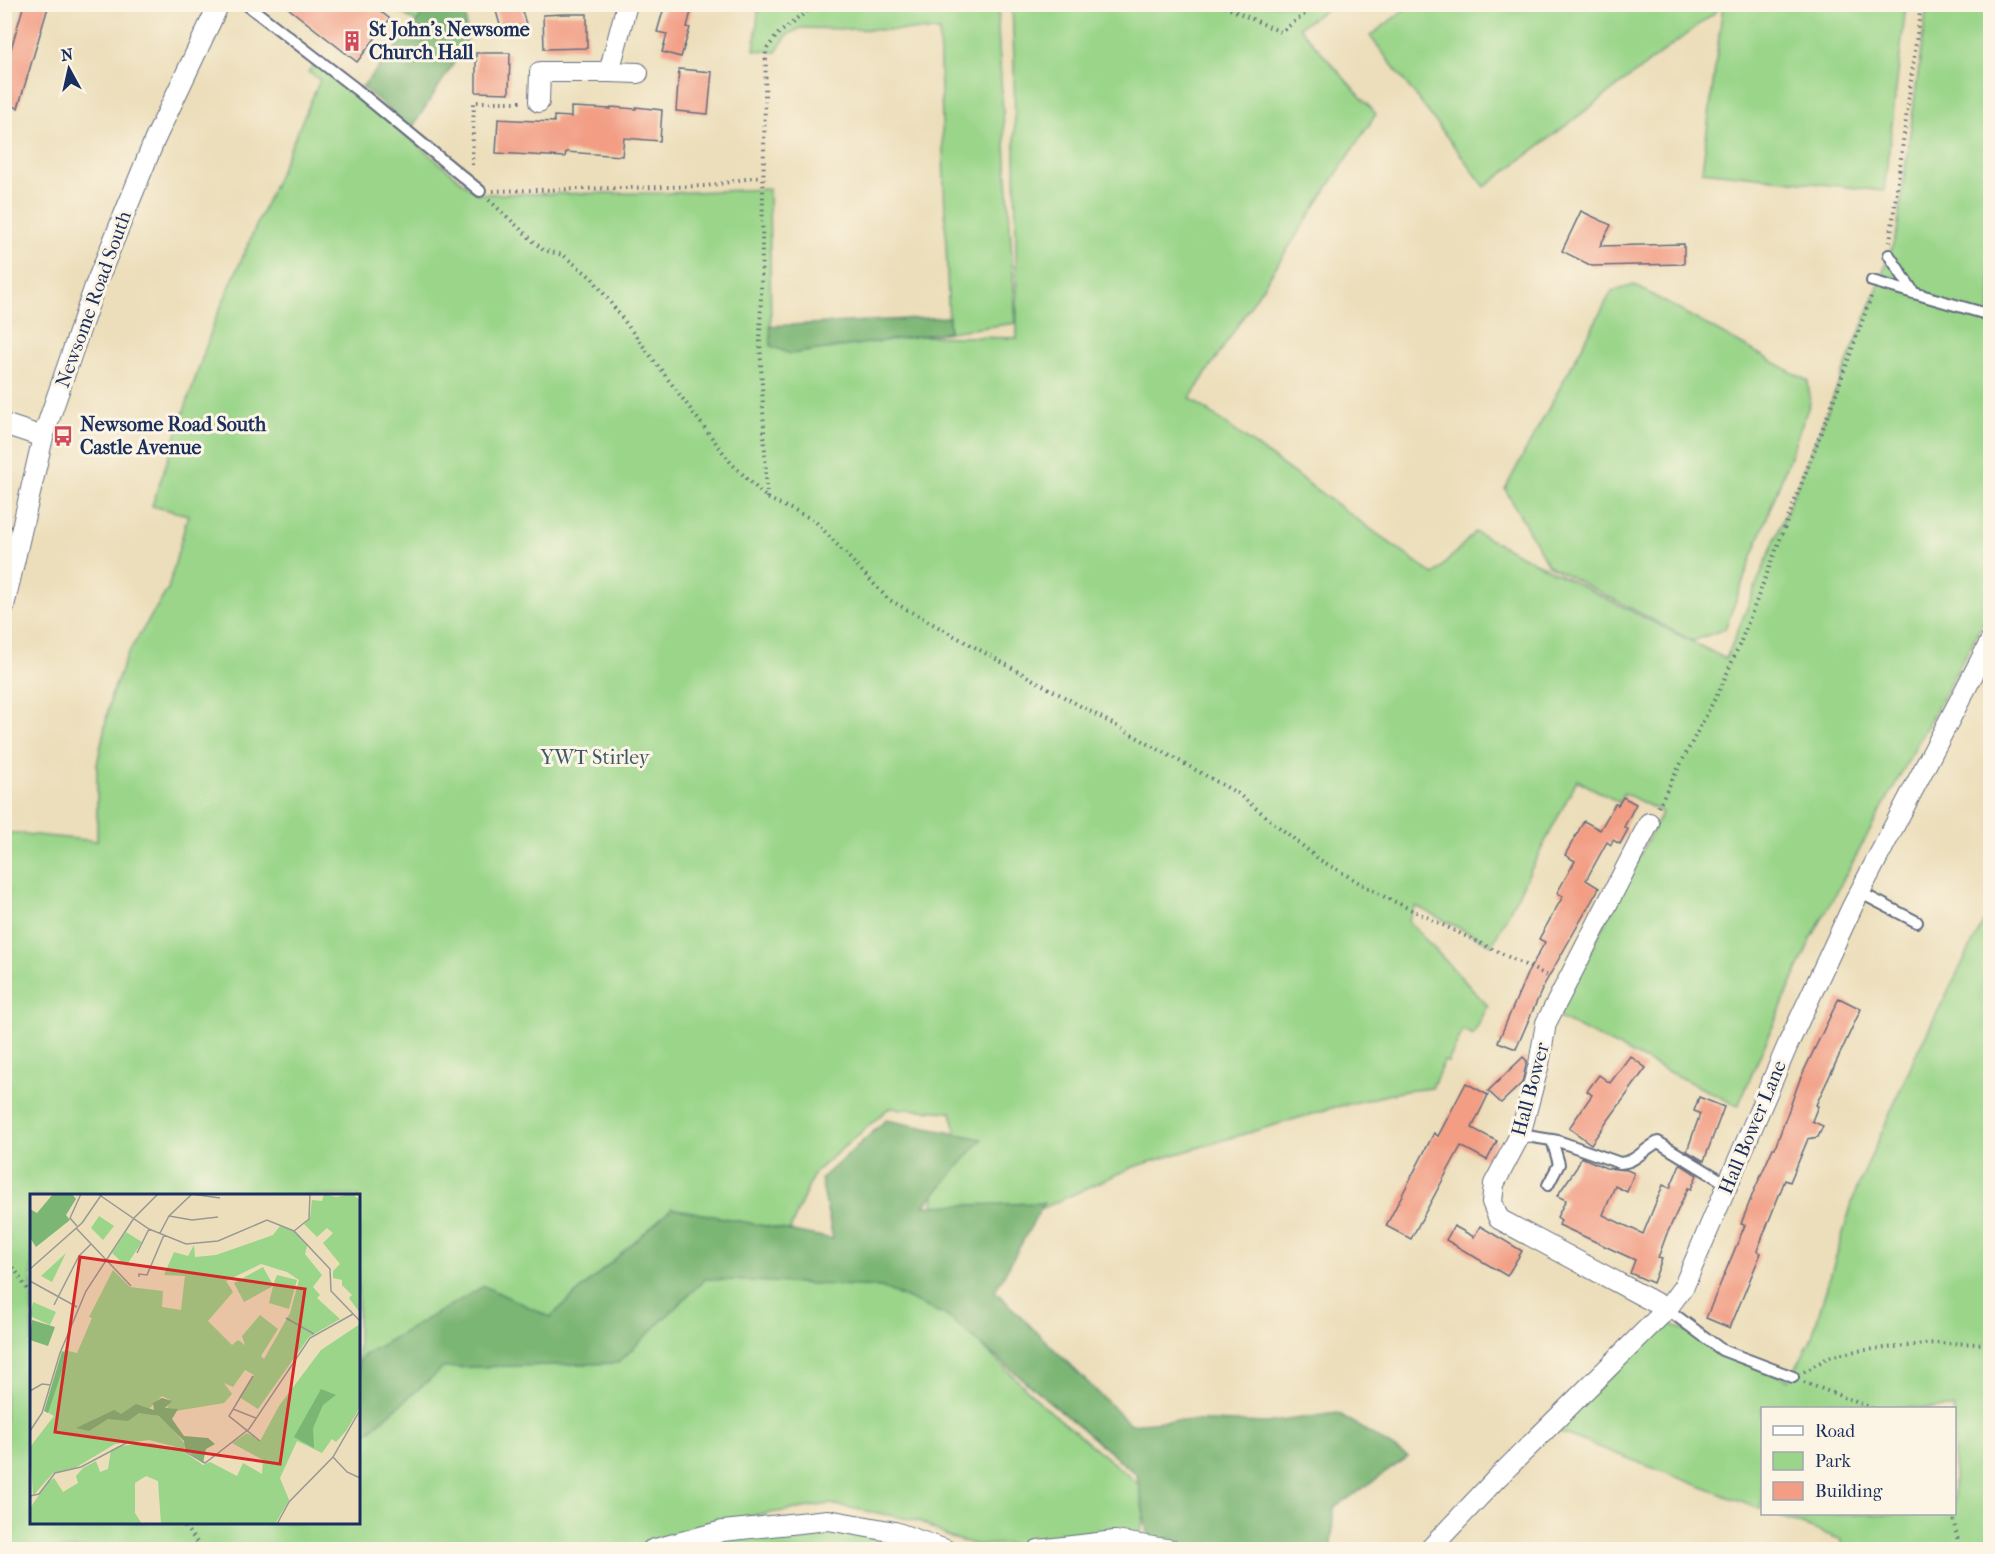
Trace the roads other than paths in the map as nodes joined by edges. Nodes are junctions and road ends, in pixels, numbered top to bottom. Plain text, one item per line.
1 (219, 4) edge
2 (246, 4) edge
3 (627, 4) edge
4 (609, 72) junction
5 (638, 73) dead end
6 (539, 102) road end
7 (476, 188) road end
8 (1889, 255) road end
9 (1874, 281) road end
10 (1914, 293) junction
11 (1990, 315) edge
12 (4, 424) edge
13 (43, 437) junction
14 (4, 606) edge
15 (1990, 642) edge
16 (1649, 823) road end
17 (1860, 892) junction
18 (1917, 922) dead end
19 (1520, 1135) junction
20 (1552, 1140) junction
21 (1726, 1184) junction
22 (1548, 1185) dead end
23 (1667, 1309) junction
24 (1793, 1377) road end
25 (652, 1550) edge
26 (946, 1550) edge
27 (1038, 1550) edge
28 (1172, 1550) edge
29 (1429, 1550) edge

1 - 13 street, Newsome Road South
2 - 7 lane
3 - 4 street
4 - 5 street
4 - 6 street
8 - 10 lane
9 - 10 lane
10 - 11 lane
12 - 13 street
13 - 14 street, Newsome Road South
15 - 17 street, Hall Bower Lane
16 - 19 street, Hall Bower
17 - 18 lane
17 - 21 street, Hall Bower Lane
19 - 20 lane
19 - 23 street, Hall Bower
20 - 21 lane
20 - 22 lane
21 - 23 street, Hall Bower Lane
23 - 24 lane
23 - 29 street, Hall Bower Lane
25 - 26 street
27 - 28 street

